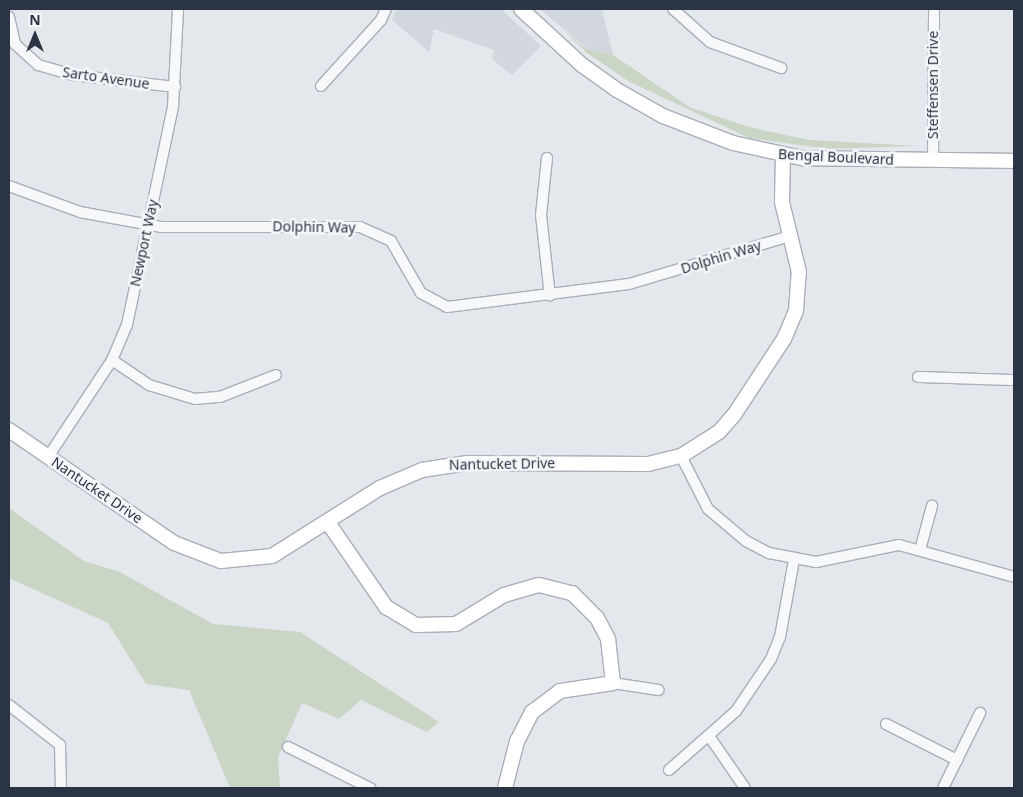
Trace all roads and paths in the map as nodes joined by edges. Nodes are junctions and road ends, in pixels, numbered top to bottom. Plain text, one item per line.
1 (178, 9) edge
2 (386, 9) edge
3 (521, 9) edge
4 (673, 9) edge
5 (934, 9) edge
6 (9, 17) edge
7 (781, 68) dead end
8 (322, 86) dead end
9 (175, 87) junction
10 (783, 156) junction
11 (548, 158) dead end
12 (933, 160) junction
13 (1014, 160) edge
14 (9, 186) edge
15 (148, 225) junction
16 (790, 236) junction
17 (550, 296) junction
18 (112, 360) junction
19 (276, 375) dead end
20 (918, 377) dead end
21 (1014, 380) edge
22 (9, 430) edge
23 (680, 456) junction
24 (48, 457) junction
25 (932, 506) dead end
26 (329, 524) junction
27 (920, 550) junction
28 (794, 560) junction
29 (1014, 577) edge
30 (613, 683) junction
31 (658, 690) dead end
32 (9, 705) edge
33 (980, 714) dead end
34 (886, 724) dead end
35 (709, 736) junction
36 (288, 747) dead end
37 (957, 760) junction
38 (669, 770) dead end
39 (61, 788) edge
40 (370, 788) edge
41 (505, 788) edge
42 (745, 788) edge
43 (943, 788) edge

1 - 9 street, Newport Way
2 - 8 street
3 - 10 street, Bengal Boulevard
4 - 7 street
5 - 12 street, Steffensen Drive
6 - 9 street, Sarto Avenue
9 - 15 street, Newport Way
10 - 12 street, Bengal Boulevard
10 - 16 street, Nantucket Drive
11 - 17 street
12 - 13 street, Bengal Boulevard
14 - 15 street, Dolphin Way
15 - 17 street, Dolphin Way
15 - 18 street, Newport Way
16 - 17 street, Dolphin Way
16 - 23 street, Nantucket Drive
18 - 19 street
18 - 24 street, Newport Way
20 - 21 street
22 - 24 street, Nantucket Drive
23 - 26 street, Nantucket Drive
23 - 28 street
24 - 26 street, Nantucket Drive
25 - 27 street
26 - 30 street
27 - 28 street
27 - 29 street
28 - 35 street
30 - 31 street
30 - 41 street
32 - 39 street
33 - 37 street
34 - 37 street
35 - 38 street
35 - 42 street
36 - 40 street
37 - 43 street

